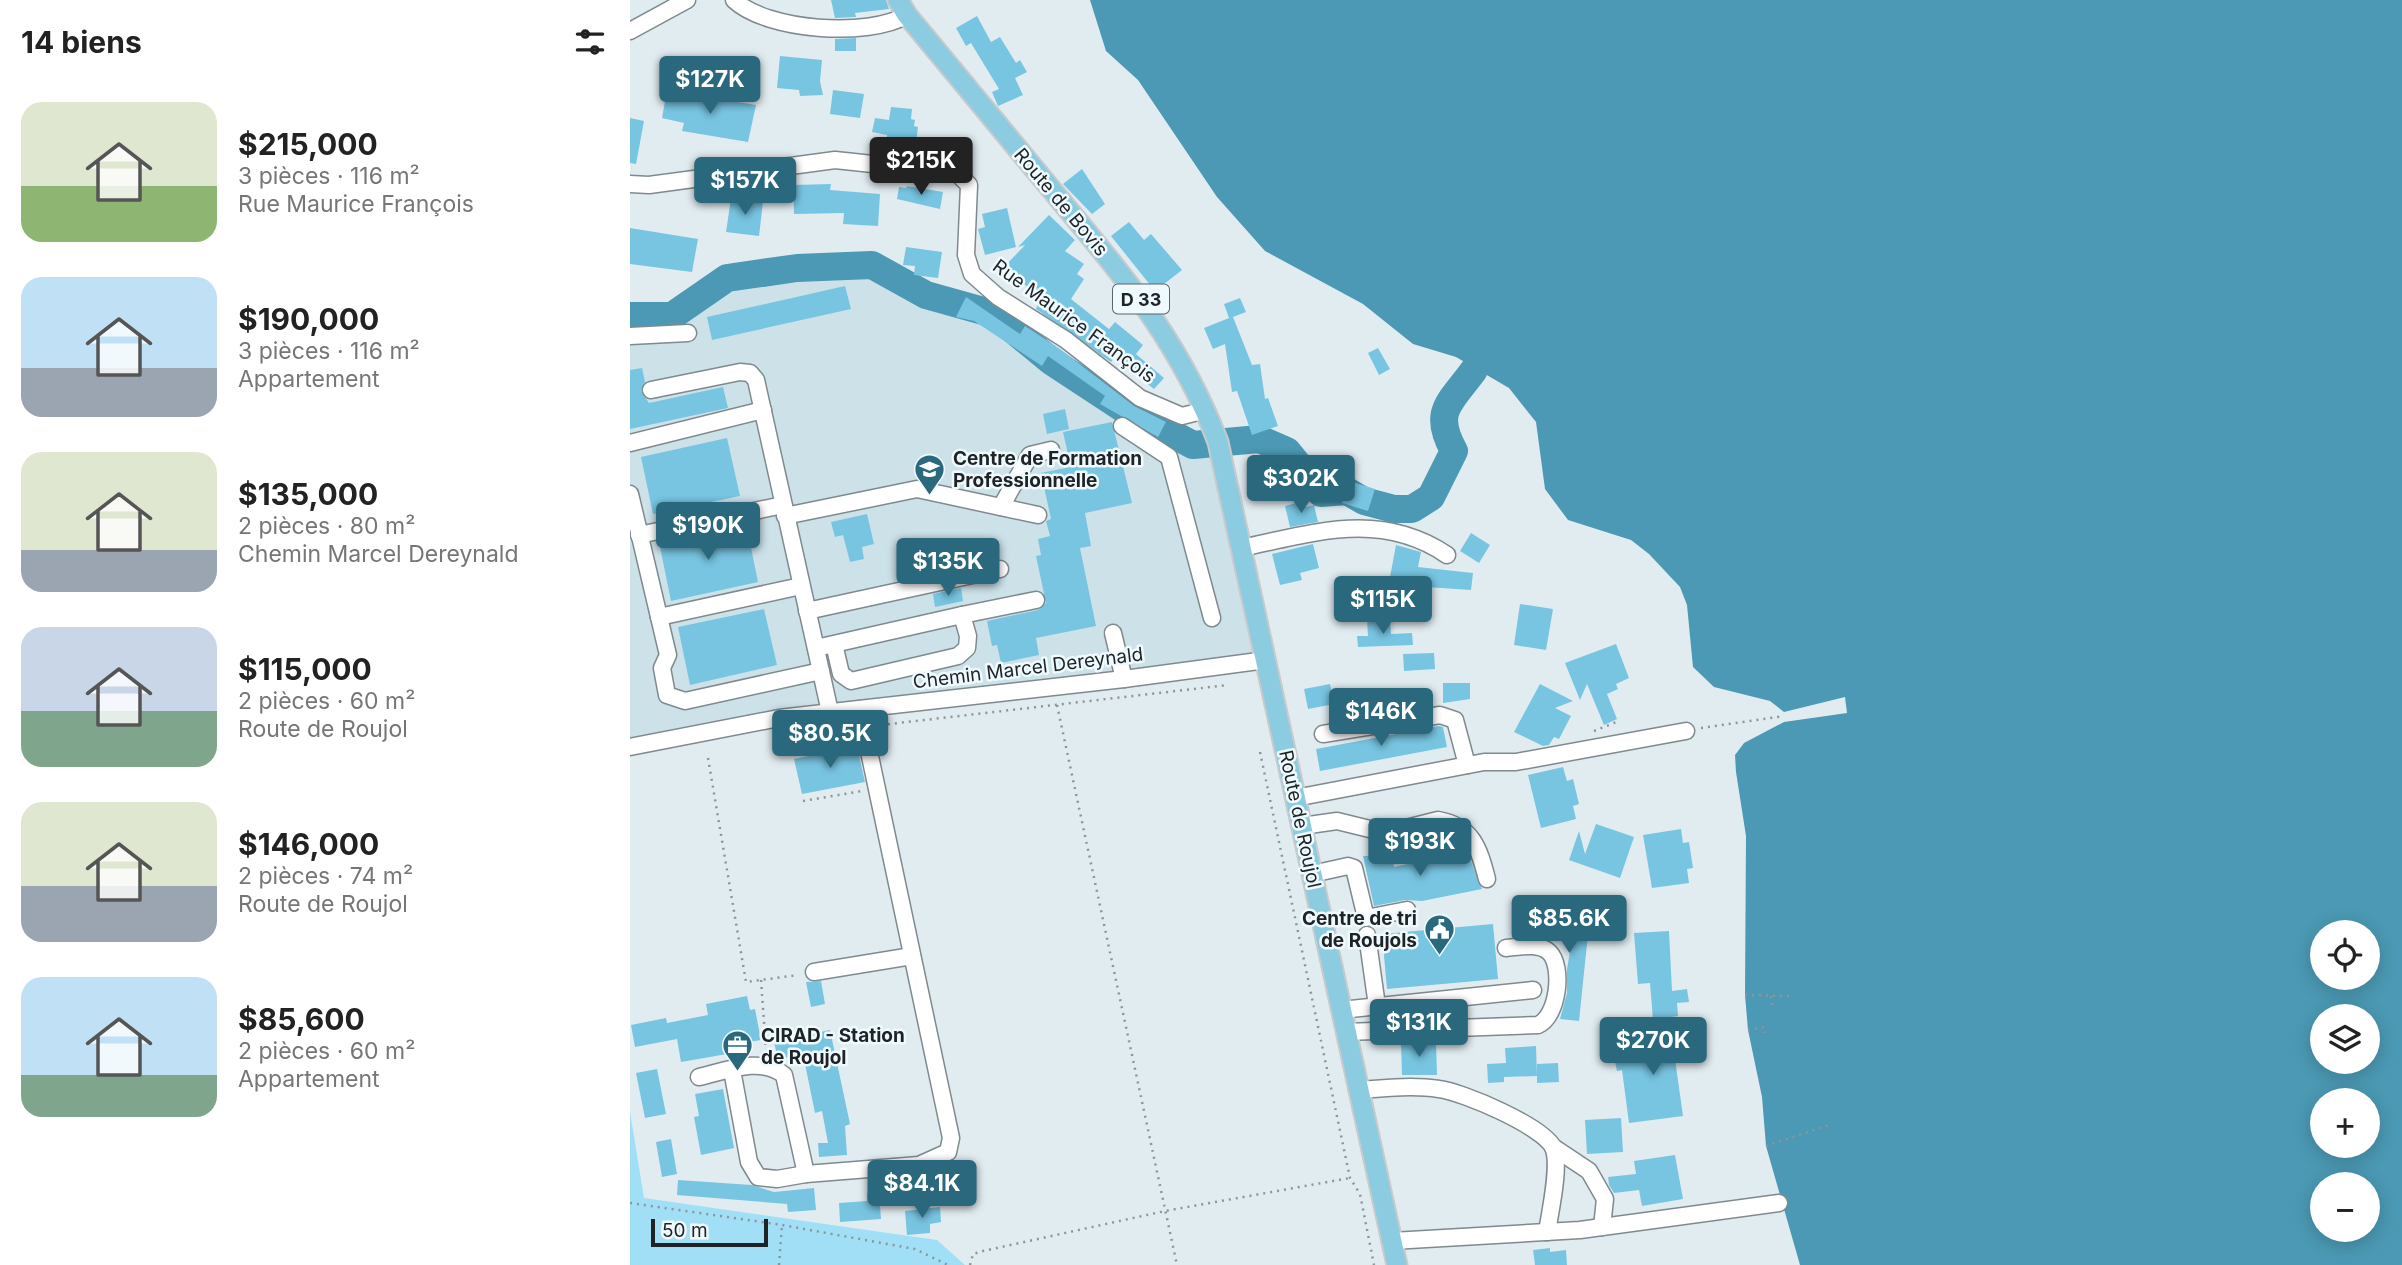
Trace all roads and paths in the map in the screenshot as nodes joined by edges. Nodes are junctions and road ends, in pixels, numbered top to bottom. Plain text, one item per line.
1 (687, 0) edge
2 (734, 0) edge
3 (902, 8) edge
4 (630, 31) edge
5 (630, 184) edge
6 (688, 333) dead end
7 (630, 336) edge
8 (651, 390) dead end
9 (763, 410) junction
10 (1206, 410) junction
11 (1122, 426) dead end
12 (630, 443) edge
13 (1051, 450) dead end
14 (630, 494) edge
15 (1001, 507) junction
16 (784, 511) junction
17 (1038, 515) dead end
18 (639, 536) junction
19 (1241, 548) junction
20 (1447, 555) dead end
21 (1000, 569) dead end
22 (802, 586) junction
23 (1036, 600) dead end
24 (807, 611) junction
25 (962, 615) junction
26 (659, 617) junction
27 (1212, 618) dead end
28 (1113, 633) dead end
29 (834, 645) junction
30 (816, 648) junction
31 (1266, 660) junction
32 (821, 671) junction
33 (1124, 680) junction
34 (1228, 685) dead end
35 (1057, 705) junction
36 (860, 709) junction
37 (830, 712) junction
38 (1784, 716) dead end
39 (864, 727) junction
40 (1686, 731) joint
41 (1323, 734) dead end
42 (630, 747) edge
43 (1260, 752) dead end
44 (708, 758) dead end
45 (1467, 765) junction
46 (877, 789) junction
47 (1295, 798) junction
48 (803, 801) dead end
49 (1302, 826) junction
50 (1312, 874) junction
51 (1487, 880) dead end
52 (1407, 910) dead end
53 (1367, 935) dead end
54 (1506, 948) dead end
55 (912, 956) junction
56 (814, 972) joint
57 (761, 980) junction
58 (1534, 990) dead end
59 (1745, 995) dead end
60 (1771, 996) junction
61 (1789, 996) dead end
62 (1377, 1006) junction
63 (1773, 1009) dead end
64 (1341, 1010) junction
65 (1748, 1030) dead end
66 (1346, 1032) junction
67 (1765, 1033) dead end
68 (767, 1066) junction
69 (732, 1070) junction
70 (699, 1077) dead end
71 (1359, 1090) junction
72 (1832, 1124) dead end
73 (1766, 1146) dead end
74 (1553, 1147) junction
75 (806, 1174) junction
76 (1350, 1178) junction
77 (630, 1203) edge
78 (1779, 1203) dead end
79 (1166, 1211) junction
80 (782, 1224) junction
81 (1602, 1227) junction
82 (1547, 1232) junction
83 (1392, 1241) junction
84 (779, 1265) edge
85 (948, 1265) edge
86 (970, 1265) edge
87 (1177, 1265) edge
88 (1374, 1265) edge
89 (1397, 1265) edge

1 - 4 street
2 - 3 street
3 - 10 main road, Route de Bovis / D 33
5 - 10 street, Rue Maurice François
6 - 7 street
8 - 9 street
9 - 12 street
9 - 16 street
10 - 19 main road, Route de Bovis / D 33
11 - 27 street
13 - 15 street
14 - 18 street
15 - 16 street
15 - 17 street
16 - 18 street
16 - 22 street
18 - 26 street
19 - 20 street
19 - 31 main road, Route de Bovis / D 33
21 - 24 street
22 - 24 street
22 - 26 street
23 - 25 street
24 - 30 street
25 - 29 street
25 - 29 street
26 - 32 street
28 - 33 street
29 - 30 street
30 - 32 street
31 - 33 street, Chemin Marcel Dereynald
31 - 47 main road, Route de Roujol / D 33
32 - 37 street
33 - 36 street, Chemin Marcel Dereynald
34 - 35 path
35 - 39 path
35 - 79 path
36 - 37 street, Chemin Marcel Dereynald
36 - 39 street
37 - 42 street, Chemin Marcel Dereynald
38 - 40 path
39 - 46 street
40 - 45 street
41 - 45 street
43 - 76 path
44 - 57 path
45 - 47 street
46 - 48 path
46 - 55 street
47 - 49 main road, Route de Roujol / D 33
49 - 50 main road, Route de Roujol / D 33
49 - 51 street
50 - 52 street
50 - 64 main road, Route de Roujol / D 33
53 - 62 street
54 - 66 street
55 - 56 street
55 - 75 street
56 - 57 path
57 - 68 path
58 - 62 street
59 - 60 path
60 - 61 path
60 - 63 path
62 - 64 street
64 - 66 main road, Route de Roujol / D 33
65 - 67 path
66 - 71 main road, Route de Roujol / D 33
68 - 69 street
68 - 75 street
69 - 70 street
69 - 75 street
71 - 74 street
71 - 83 main road, Route de Roujol / D 33
72 - 73 path
74 - 81 street
74 - 82 street
76 - 79 path
76 - 88 path
77 - 80 path
78 - 81 street
79 - 86 path
79 - 87 path
80 - 84 path
80 - 85 path
81 - 82 street
82 - 83 street
83 - 89 main road, Route de Roujol / D 33

